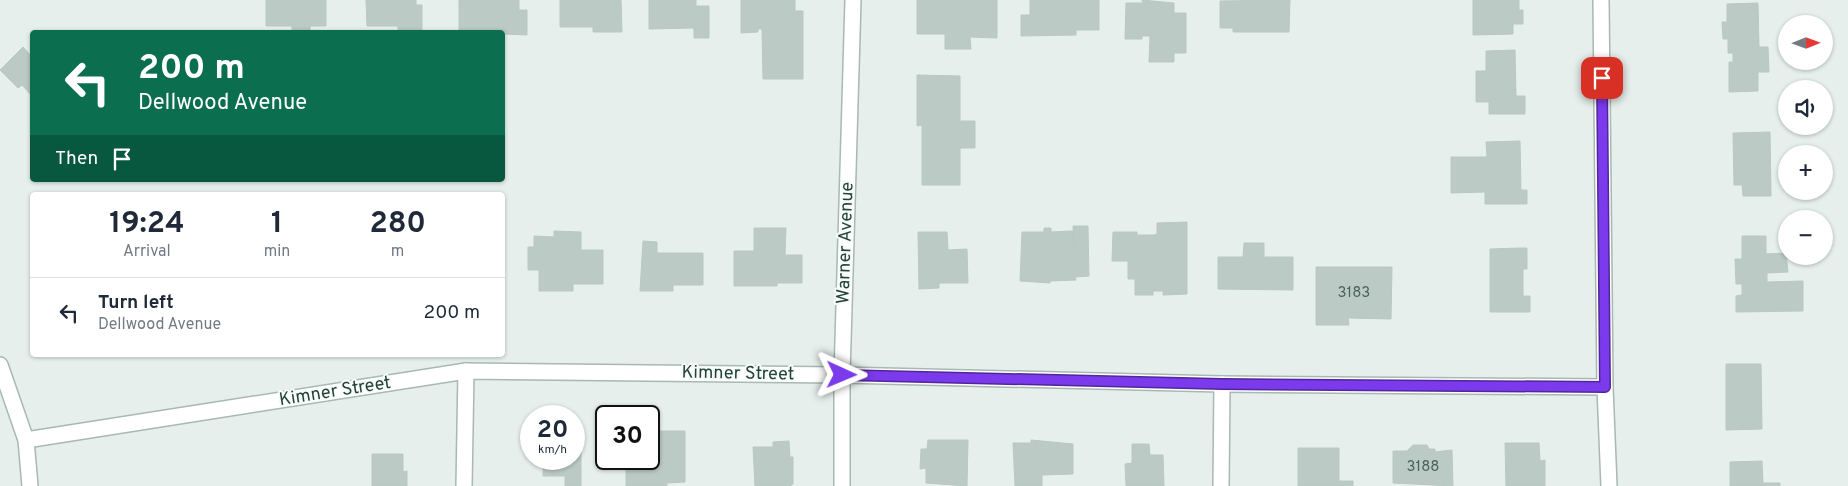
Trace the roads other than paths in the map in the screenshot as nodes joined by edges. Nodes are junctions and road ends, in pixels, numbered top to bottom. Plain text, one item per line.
1 (853, 0) edge
2 (1601, 0) edge
3 (0, 365) edge
4 (466, 371) junction
5 (842, 375) junction
6 (1222, 384) junction
7 (1605, 387) junction
8 (26, 440) junction
9 (30, 486) edge
10 (464, 486) edge
11 (842, 486) edge
12 (1221, 486) edge
13 (1608, 486) edge

1 - 5 street, Warner Avenue
2 - 7 street
3 - 8 street
4 - 5 street, Kimner Street
4 - 8 street, Kimner Street
4 - 10 street
5 - 6 street, Kimner Street
5 - 11 street, Warner Avenue
6 - 7 street, Kimner Street
6 - 12 street
7 - 13 street
8 - 9 street

